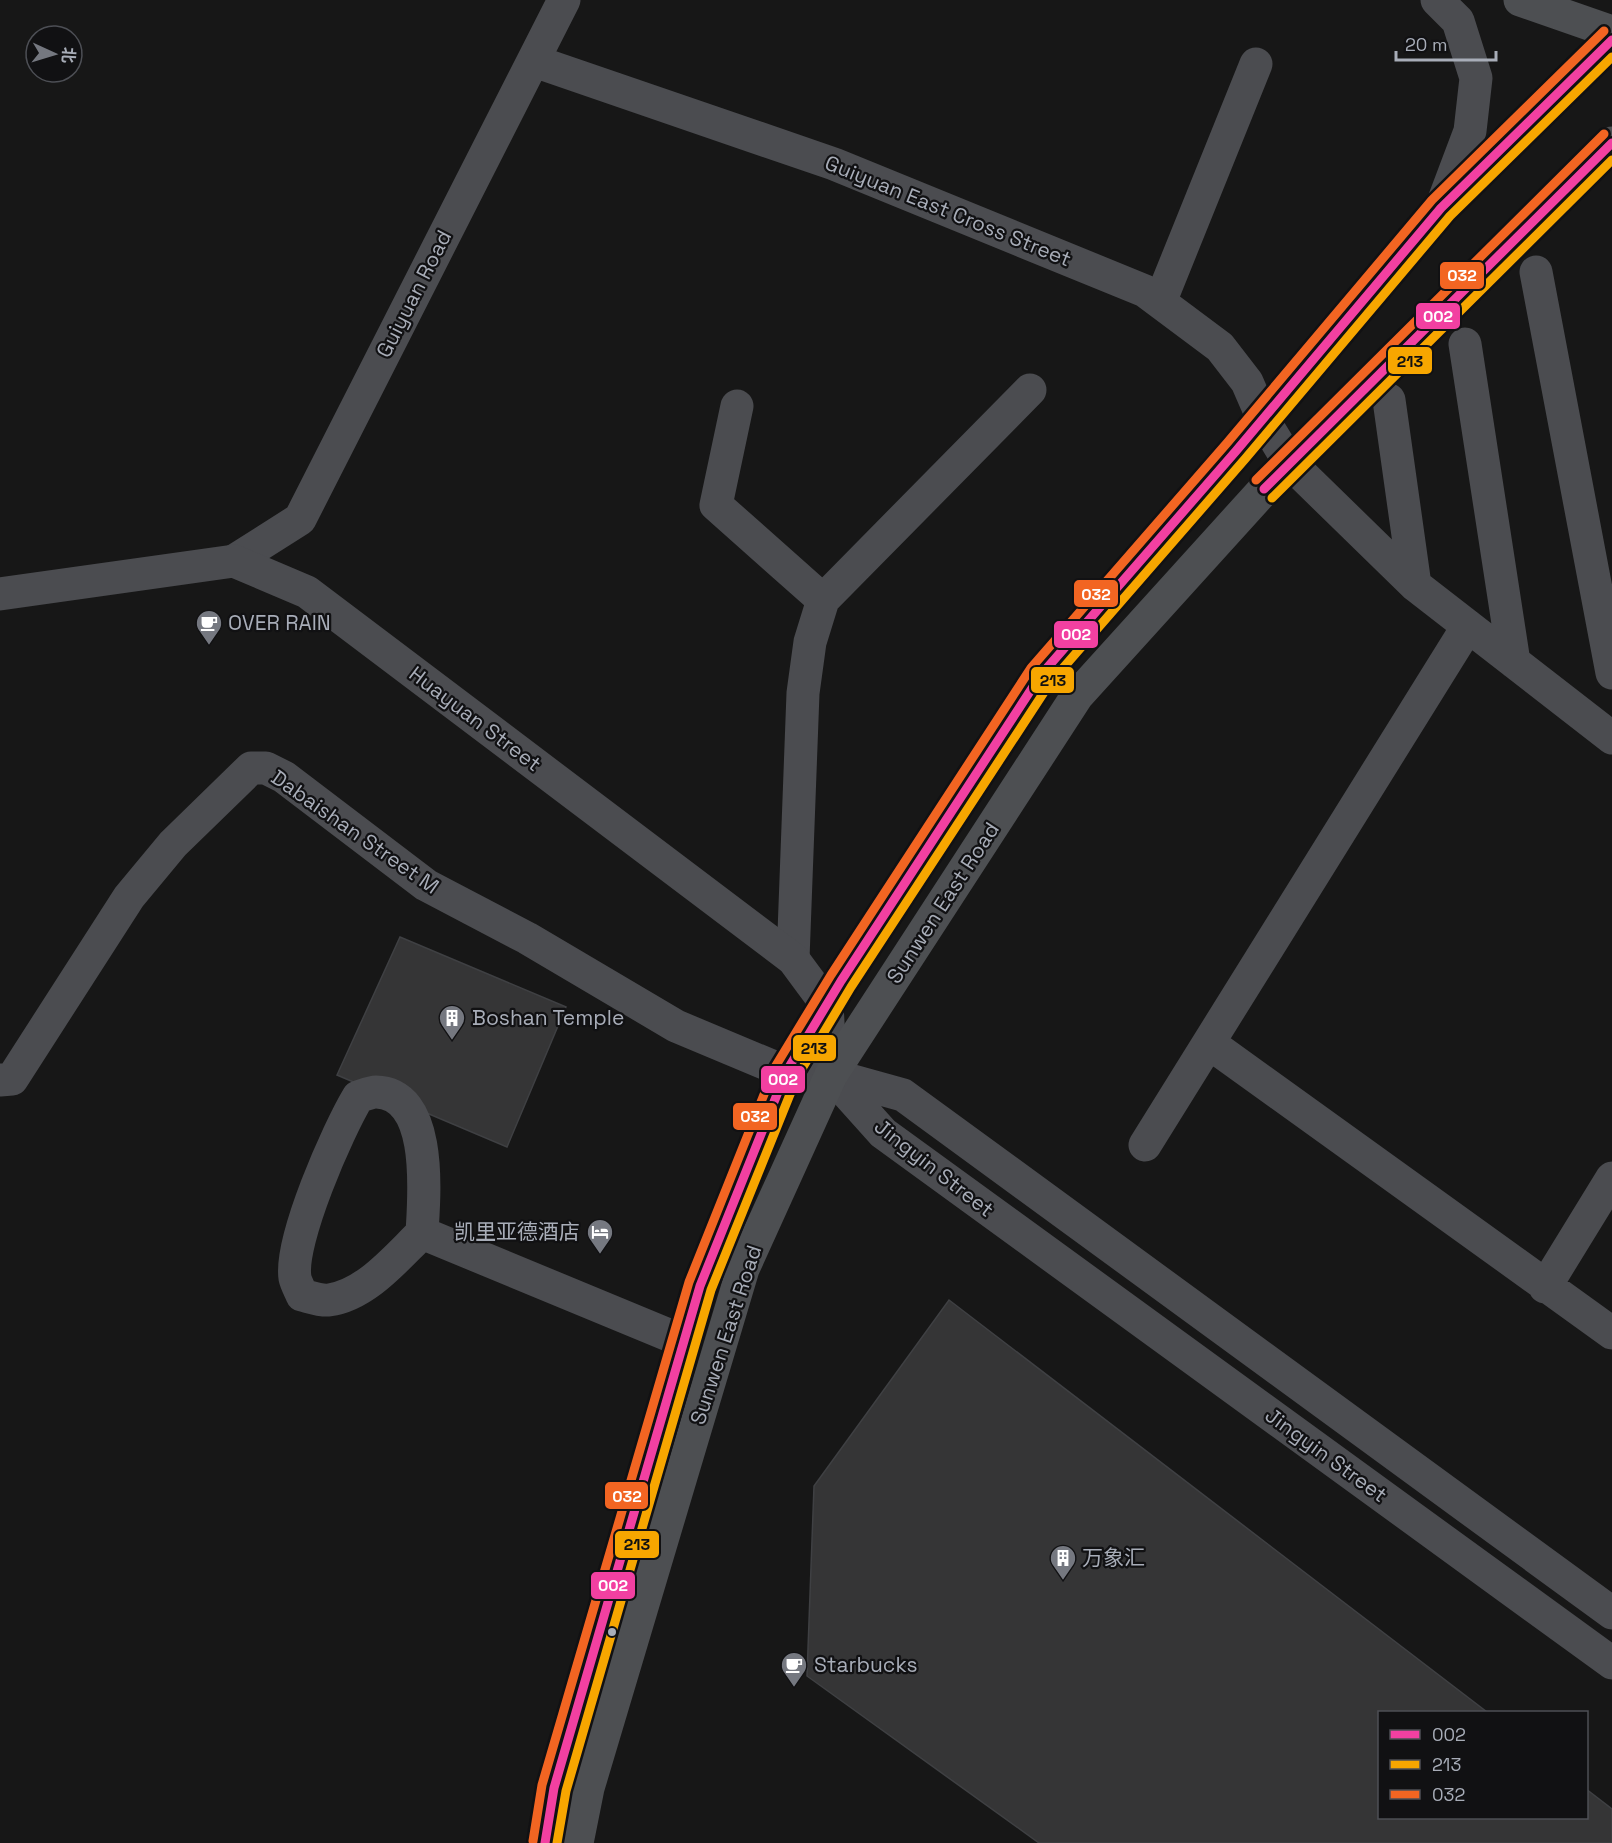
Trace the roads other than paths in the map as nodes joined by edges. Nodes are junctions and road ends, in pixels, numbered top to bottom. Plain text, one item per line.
1 (564, 0) edge
2 (1437, 0) edge
3 (1520, 0) edge
4 (1612, 32) edge
5 (1612, 40) edge
6 (534, 61) junction
7 (1256, 64) dead end
8 (1612, 143) edge
9 (1441, 208) junction
10 (1536, 272) dead end
11 (1160, 302) junction
12 (1465, 344) dead end
13 (1030, 390) dead end
14 (1389, 400) dead end
15 (737, 406) dead end
16 (1263, 419) junction
17 (1289, 462) junction
18 (234, 561) junction
19 (1415, 585) junction
20 (0, 594) edge
21 (824, 600) junction
22 (1468, 626) junction
23 (1514, 662) junction
24 (1612, 673) edge
25 (1612, 738) edge
26 (793, 959) junction
27 (827, 1005) junction
28 (1209, 1043) junction
29 (786, 1072) junction
30 (831, 1075) junction
31 (0, 1080) edge
32 (1145, 1145) dead end
33 (1612, 1178) edge
34 (422, 1233) junction
35 (1545, 1287) junction
36 (1612, 1333) edge
37 (683, 1341) junction
38 (1612, 1613) edge
39 (1612, 1663) edge
40 (545, 1843) edge
41 (577, 1843) edge

1 - 6 street, Guiyuan Road
2 - 9 street
3 - 4 main road
5 - 9 main road, Sunwen East Road
6 - 11 street, Guiyuan East Cross Street
6 - 18 street, Guiyuan Road
7 - 11 street
8 - 17 main road, Sunwen East Road
9 - 16 main road, Sunwen East Road
10 - 24 street
11 - 16 street, Guiyuan East Cross Street
12 - 23 street
13 - 21 street
14 - 19 street
15 - 21 street
16 - 17 street, Guiyuan East Cross Street
16 - 27 main road, Sunwen East Road
17 - 19 street, Guiyuan East Cross Street
17 - 30 main road, Sunwen East Road
18 - 20 street
18 - 26 street, Huayuan Street
19 - 22 street, Guiyuan East Cross Street
21 - 26 street
22 - 23 street, Guiyuan East Cross Street
22 - 28 street
23 - 25 street, Guiyuan East Cross Street
26 - 27 street, Huayuan Street
27 - 29 main road, Sunwen East Road
27 - 30 street
28 - 32 street
28 - 35 street
29 - 30 street
29 - 31 street, Dabaishan Street M
29 - 37 main road, Sunwen East Road
30 - 38 street, Jingyin Street
30 - 39 street, Jingyin Street
30 - 41 main road, Sunwen East Road
33 - 35 street
34 - 34 street
34 - 37 street
35 - 36 street
37 - 40 main road, Sunwen East Road

